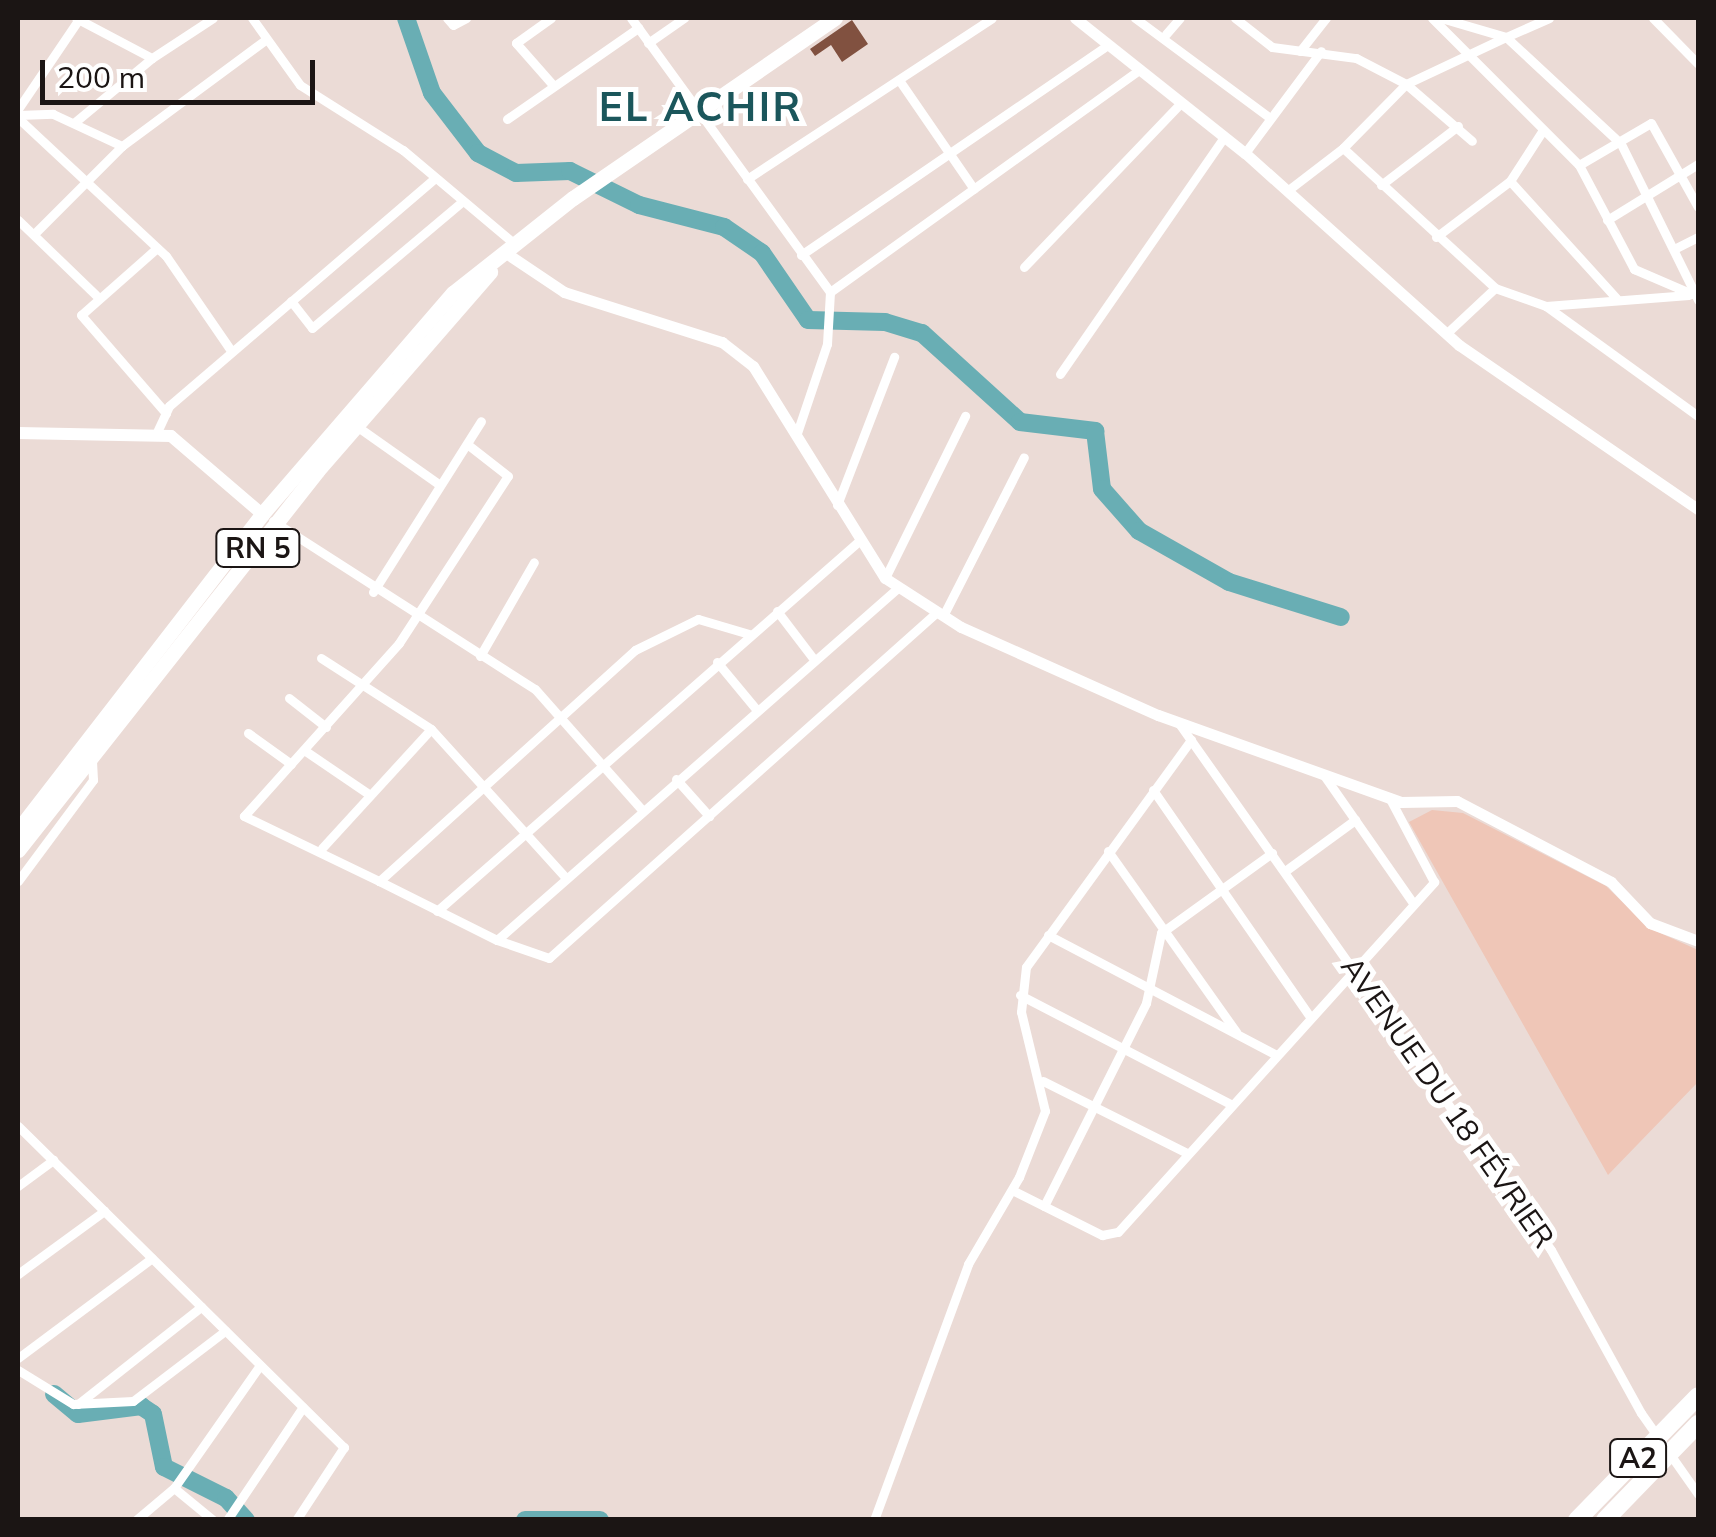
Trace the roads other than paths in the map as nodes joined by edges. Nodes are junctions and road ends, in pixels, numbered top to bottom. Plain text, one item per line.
1 (78, 18) edge
2 (213, 18) edge
3 (252, 18) edge
4 (446, 18) edge
5 (466, 18) edge
6 (552, 18) edge
7 (630, 18) edge
8 (684, 18) edge
9 (835, 18) edge
10 (992, 18) edge
11 (1075, 18) edge
12 (1136, 18) edge
13 (1180, 18) edge
14 (1235, 18) edge
15 (1326, 18) edge
16 (1432, 18) edge
17 (1441, 18) edge
18 (1549, 18) edge
19 (1653, 18) edge
20 (638, 28) junction
21 (1166, 34) junction
22 (1506, 37) junction
23 (266, 40) junction
24 (648, 43) junction
25 (1105, 47) junction
26 (1469, 48) junction
27 (1322, 51) junction
28 (1300, 52) junction
29 (152, 58) junction
30 (1698, 64) edge
31 (1138, 71) junction
32 (899, 80) junction
33 (552, 84) junction
34 (1406, 84) junction
35 (1179, 104) junction
36 (698, 112) junction
37 (18, 114) edge
38 (1270, 118) junction
39 (507, 119) dead end
40 (75, 122) junction
41 (1458, 126) junction
42 (1543, 130) junction
43 (1224, 137) junction
44 (1472, 141) dead end
45 (1621, 144) junction
46 (122, 146) junction
47 (1343, 148) junction
48 (1244, 152) junction
49 (951, 153) junction
50 (1698, 164) edge
51 (1580, 165) junction
52 (1679, 174) junction
53 (435, 178) junction
54 (747, 179) junction
55 (1510, 181) junction
56 (86, 182) junction
57 (1381, 185) junction
58 (974, 189) junction
59 (1287, 191) junction
60 (1644, 200) junction
61 (463, 201) junction
62 (1698, 207) edge
63 (1607, 220) junction
64 (25, 226) edge
65 (1436, 237) junction
66 (1698, 237) edge
67 (157, 248) junction
68 (1676, 248) junction
69 (511, 249) junction
70 (801, 255) junction
71 (1024, 266) dead end
72 (1495, 288) junction
73 (830, 292) junction
74 (96, 295) junction
75 (1695, 297) edge
76 (1616, 298) junction
77 (291, 302) junction
78 (1546, 306) junction
79 (1448, 332) junction
80 (232, 352) junction
81 (894, 357) dead end
82 (1060, 374) dead end
83 (166, 412) junction
84 (965, 416) dead end
85 (1698, 416) edge
86 (482, 422) dead end
87 (356, 425) junction
88 (157, 432) junction
89 (18, 433) edge
90 (796, 439) junction
91 (466, 444) junction
92 (1024, 458) dead end
93 (440, 485) junction
94 (836, 507) junction
95 (1698, 509) edge
96 (262, 514) junction
97 (277, 524) junction
98 (859, 542) junction
99 (534, 562) dead end
100 (885, 578) junction
101 (899, 587) junction
102 (373, 592) junction
103 (776, 611) junction
104 (940, 614) junction
105 (416, 618) junction
106 (749, 634) junction
107 (480, 656) junction
108 (812, 657) junction
109 (320, 658) dead end
110 (717, 662) junction
111 (362, 686) junction
112 (290, 698) dead end
113 (755, 708) junction
114 (559, 716) junction
115 (1178, 722) junction
116 (326, 726) junction
117 (430, 729) junction
118 (248, 733) dead end
119 (1191, 740) junction
120 (304, 750) junction
121 (92, 758) junction
122 (291, 764) junction
123 (601, 766) junction
124 (1323, 774) junction
125 (676, 779) junction
126 (482, 785) junction
127 (1153, 790) junction
128 (370, 795) junction
129 (1389, 797) junction
130 (642, 810) junction
131 (708, 816) junction
132 (1356, 820) junction
133 (18, 830) edge
134 (525, 833) junction
135 (322, 848) junction
136 (18, 850) edge
137 (1108, 851) junction
138 (1272, 853) junction
139 (1285, 871) junction
140 (566, 878) junction
141 (379, 880) junction
142 (18, 881) edge
143 (1222, 888) junction
144 (1413, 902) junction
145 (438, 911) junction
146 (1164, 930) junction
147 (1048, 935) junction
148 (498, 940) junction
149 (1698, 941) edge
150 (1354, 965) junction
151 (1150, 988) junction
152 (1020, 995) junction
153 (1309, 1015) junction
154 (1237, 1034) junction
155 (1124, 1049) junction
156 (1274, 1054) junction
157 (1042, 1080) junction
158 (1230, 1104) junction
159 (1094, 1106) junction
160 (18, 1126) edge
161 (1187, 1153) junction
162 (52, 1160) junction
163 (18, 1186) edge
164 (1012, 1190) junction
165 (1044, 1206) junction
166 (104, 1210) junction
167 (152, 1258) junction
168 (18, 1274) edge
169 (201, 1306) junction
170 (226, 1330) junction
171 (18, 1358) edge
172 (260, 1365) junction
173 (18, 1370) edge
174 (1698, 1396) edge
175 (78, 1404) junction
176 (303, 1407) junction
177 (1698, 1424) edge
178 (174, 1488) junction
179 (1698, 1494) edge
180 (136, 1520) edge
181 (213, 1520) edge
182 (227, 1520) edge
183 (296, 1520) edge
184 (874, 1520) edge
185 (1577, 1520) edge
186 (1605, 1520) edge

1 - 29 street
1 - 37 street
2 - 29 street
3 - 23 street
4 - 5 street
6 - 33 street
7 - 20 street
8 - 24 street
9 - 36 main road, RN 5
10 - 32 street
11 - 25 street
12 - 21 street
13 - 21 street
14 - 28 street
15 - 28 street
16 - 26 street
17 - 22 street
18 - 22 street
19 - 30 street
20 - 24 street
20 - 33 street
21 - 38 street
22 - 26 street
22 - 45 street
23 - 46 street
23 - 53 street
24 - 36 street
25 - 31 street
25 - 49 street
26 - 34 street
26 - 42 street
27 - 28 street
27 - 34 street
27 - 38 street
29 - 40 street
31 - 35 street
31 - 58 street
32 - 49 street
32 - 54 street
33 - 39 street
34 - 41 street
34 - 47 street
35 - 43 street
35 - 71 street
36 - 54 street
36 - 69 main road, RN 5
37 - 40 street
37 - 56 street
38 - 48 street
40 - 46 street
41 - 44 street
41 - 57 street
42 - 51 street
42 - 55 street
43 - 48 street
43 - 82 street
45 - 51 street
45 - 52 street
45 - 60 street
46 - 56 street
47 - 57 street
47 - 59 street
48 - 59 street
49 - 58 street
49 - 70 street
50 - 52 street
51 - 63 street
52 - 60 street
52 - 62 street
53 - 61 street
53 - 77 street
54 - 70 street
55 - 65 street
55 - 76 street
56 - 64 street
56 - 67 street
57 - 65 street
58 - 73 street
59 - 79 street
60 - 63 street
60 - 68 street
61 - 69 street
61 - 77 street
63 - 75 street
64 - 74 street
65 - 72 street
66 - 68 street
67 - 74 street
67 - 80 street
68 - 75 street
69 - 87 main road, RN 5
69 - 90 street
69 - 96 main road, RN 5
70 - 73 street
72 - 78 street
72 - 79 street
73 - 90 street
74 - 83 street
75 - 76 street
76 - 78 street
77 - 80 street
78 - 85 street
79 - 95 street
80 - 83 street
81 - 94 street
83 - 88 street
84 - 100 street
86 - 91 street
87 - 93 street
87 - 97 main road, RN 5
88 - 89 main road
88 - 96 main road
90 - 94 street
91 - 93 street
91 - 105 street
92 - 104 street
93 - 102 street
94 - 98 street
96 - 97 street
96 - 133 main road, RN 5
97 - 102 street
97 - 121 main road, RN 5
98 - 100 street
98 - 103 street
99 - 107 street
100 - 101 street
101 - 104 street
101 - 108 street
102 - 105 street
103 - 106 street
103 - 108 street
104 - 115 street
104 - 131 street
105 - 107 street
105 - 111 street
106 - 110 street
106 - 114 street
107 - 114 street
108 - 113 street
109 - 111 street
110 - 113 street
110 - 123 street
111 - 116 street
111 - 117 street
112 - 116 street
113 - 125 street
114 - 123 street
114 - 126 street
115 - 119 street, AVENUE DU 18 FÉVRIER
115 - 124 street
116 - 120 street
117 - 126 street
117 - 128 street
118 - 122 street
119 - 127 street
119 - 138 street, AVENUE DU 18 FÉVRIER
120 - 122 street
120 - 128 street
121 - 136 main road, RN 5
121 - 142 street
122 - 135 street
123 - 130 street
123 - 134 street
124 - 129 street
124 - 132 street
125 - 130 street
125 - 131 street
126 - 134 street
126 - 141 street
127 - 137 street
127 - 143 street
128 - 135 street
129 - 144 street
129 - 149 street
130 - 140 street
131 - 148 street
132 - 139 street
132 - 144 street
134 - 140 street
134 - 145 street
135 - 141 street
137 - 146 street
137 - 147 street
138 - 139 street, AVENUE DU 18 FÉVRIER
138 - 143 street
139 - 150 street, AVENUE DU 18 FÉVRIER
140 - 148 street
141 - 145 street
143 - 146 street
143 - 153 street
144 - 150 street
145 - 148 street
146 - 151 street
146 - 154 street
147 - 151 street
147 - 152 street
150 - 153 street
150 - 179 street, AVENUE DU 18 FÉVRIER
151 - 154 street
151 - 155 street
152 - 155 street
152 - 157 street
153 - 156 street
154 - 156 street
155 - 158 street
155 - 159 street
156 - 158 street
157 - 159 street
157 - 164 street
158 - 161 street
159 - 161 street
159 - 165 street
160 - 162 street
161 - 165 street
162 - 163 street
162 - 166 street
164 - 165 street
164 - 184 street
166 - 167 street
166 - 168 street
167 - 169 street
167 - 171 street
169 - 170 street
169 - 175 street
170 - 172 street
170 - 175 street
172 - 176 street
172 - 178 street
173 - 175 street
174 - 185 highway, A2
176 - 182 street
176 - 183 street
177 - 186 highway, A2
178 - 180 street
178 - 181 street

